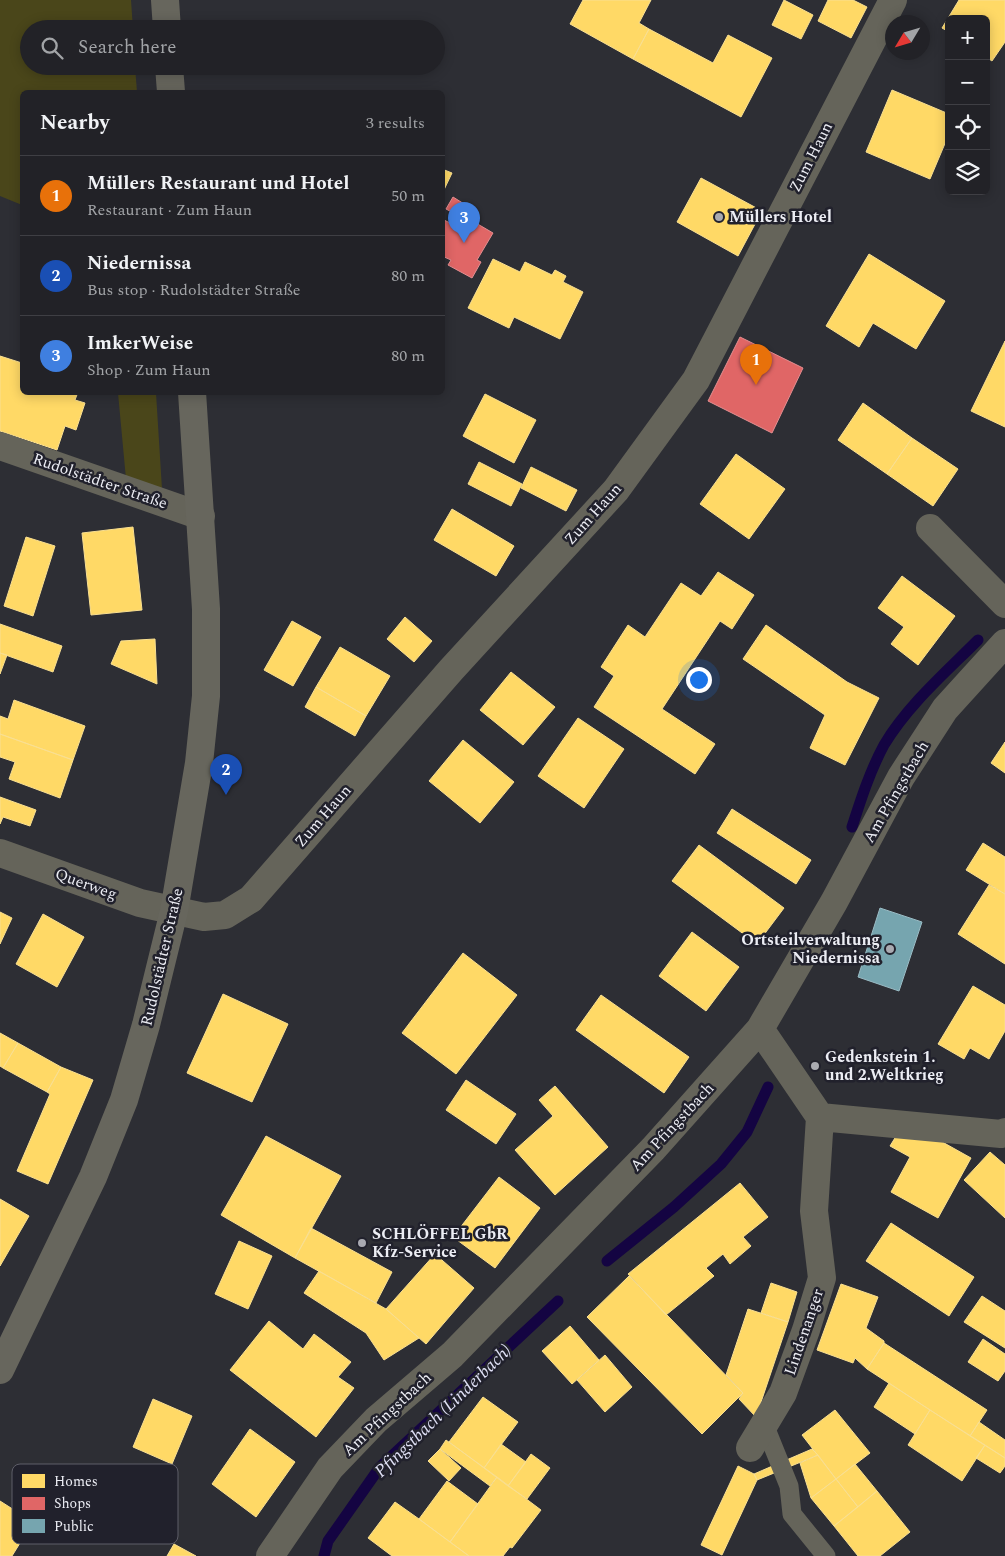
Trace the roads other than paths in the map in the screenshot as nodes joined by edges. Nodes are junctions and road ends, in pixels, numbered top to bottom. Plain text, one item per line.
1 (165, 0) edge
2 (893, 0) edge
3 (166, 20) edge
4 (170, 75) edge
5 (171, 90) edge
6 (192, 395) edge
7 (0, 446) edge
8 (201, 516) junction
9 (930, 528) dead end
10 (1005, 604) edge
11 (1005, 643) edge
12 (0, 853) edge
13 (174, 911) junction
14 (760, 1029) junction
15 (820, 1117) junction
16 (1005, 1132) edge
17 (0, 1370) edge
18 (764, 1424) junction
19 (750, 1448) dead end
20 (270, 1556) edge
21 (826, 1556) edge

1 - 3 street
2 - 13 street, Zum Haun
4 - 5 street
6 - 8 street, Rudolstädter Straße
7 - 8 street, Rudolstädter Straße
8 - 13 street, Rudolstädter Straße
9 - 10 street
11 - 14 street, Am Pfingstbach
12 - 13 street, Querweg
13 - 17 street, Rudolstädter Straße
14 - 15 street
14 - 20 street, Am Pfingstbach
15 - 16 street
15 - 18 street, Lindenanger
18 - 19 street, Lindenanger
18 - 21 lane

